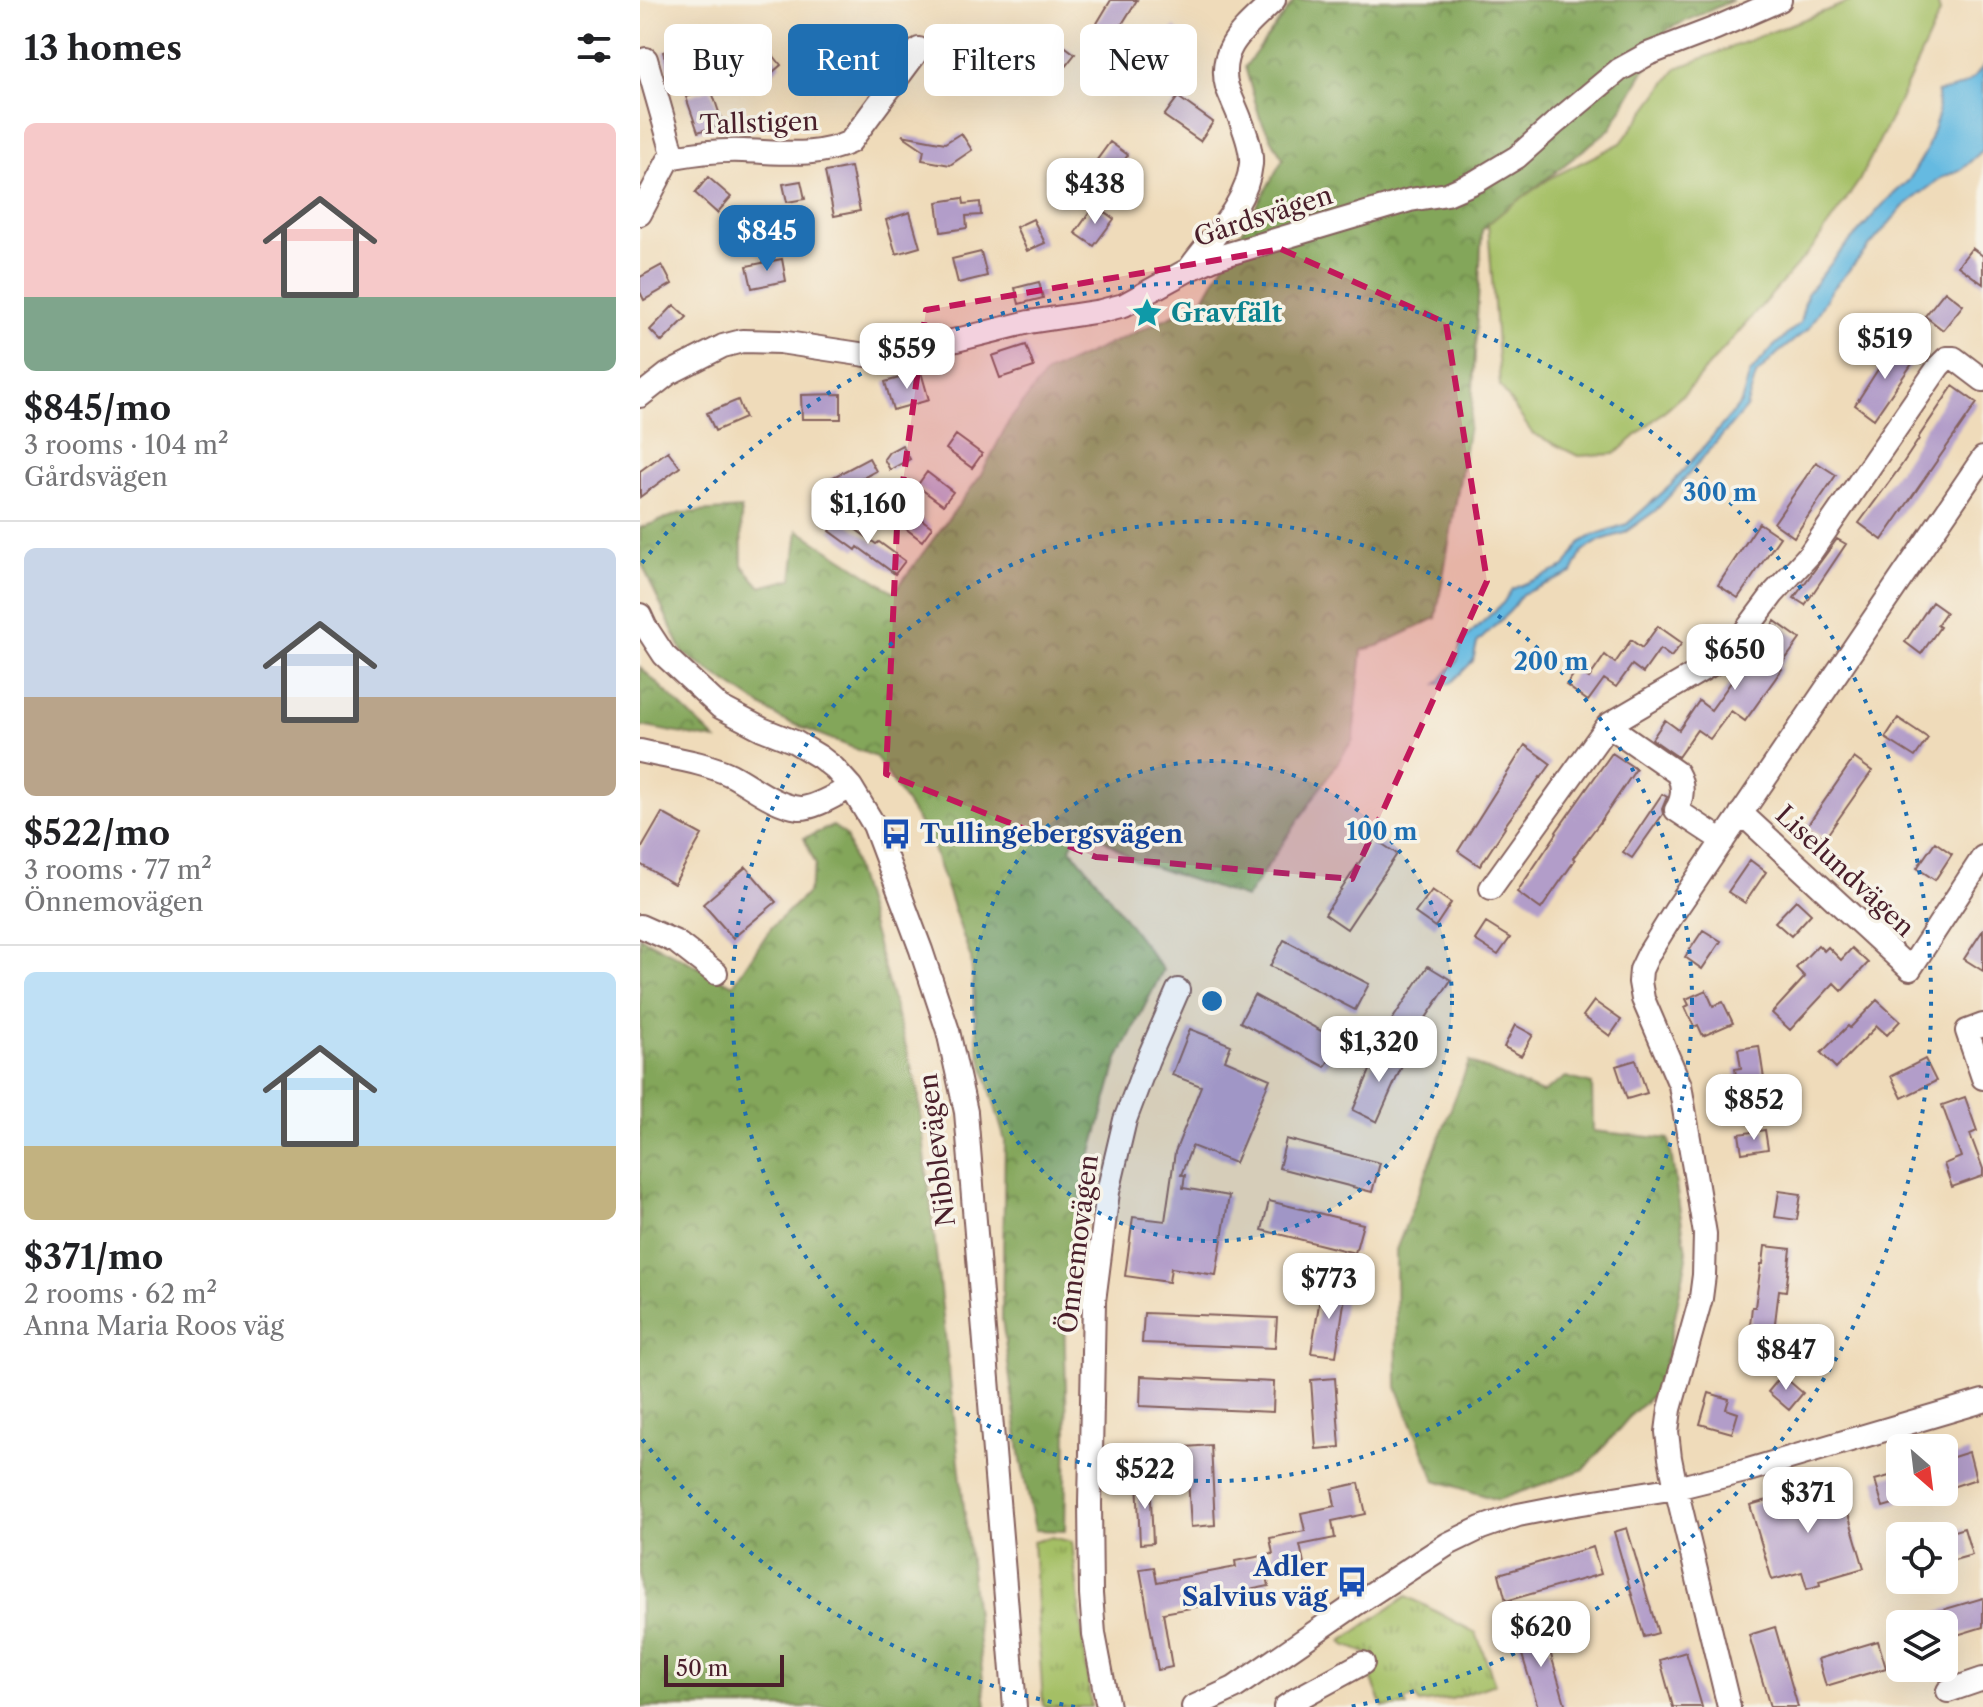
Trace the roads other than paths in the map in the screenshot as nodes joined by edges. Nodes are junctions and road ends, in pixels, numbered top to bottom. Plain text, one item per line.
1 (1274, 0) edge
2 (1780, 0) edge
3 (919, 49) dead end
4 (646, 59) dead end
5 (674, 157) junction
6 (640, 214) edge
7 (1188, 270) junction
8 (1983, 380) edge
9 (640, 396) edge
10 (1983, 458) edge
11 (640, 615) edge
12 (1608, 725) junction
13 (640, 751) edge
14 (851, 787) junction
15 (1741, 813) junction
16 (1723, 841) junction
17 (1983, 857) edge
18 (1491, 888) dead end
19 (640, 926) edge
20 (716, 973) dead end
21 (1178, 990) dead end
22 (1975, 1028) edge
23 (1983, 1078) edge
24 (1983, 1401) edge
25 (1676, 1488) junction
26 (1363, 1663) dead end
27 (1983, 1679) edge
28 (1948, 1691) dead end
29 (1015, 1707) edge
30 (1108, 1707) edge
31 (1193, 1707) edge
32 (1285, 1707) edge
33 (1729, 1707) edge

1 - 7 street
2 - 7 street, Gårdsvägen
3 - 5 street, Tallstigen
4 - 5 street, Tallstigen
5 - 6 street, Tallstigen
7 - 9 street, Gårdsvägen
8 - 12 street
10 - 15 street
11 - 14 street, Nibblevägen
12 - 16 street
12 - 18 street
13 - 14 street
14 - 29 street, Nibblevägen
15 - 16 street
15 - 17 street, Liselundvägen
16 - 25 street
19 - 20 street
21 - 30 street, Önnemovägen
22 - 23 street
24 - 25 street
25 - 31 street
25 - 33 street
26 - 32 street
27 - 28 street

